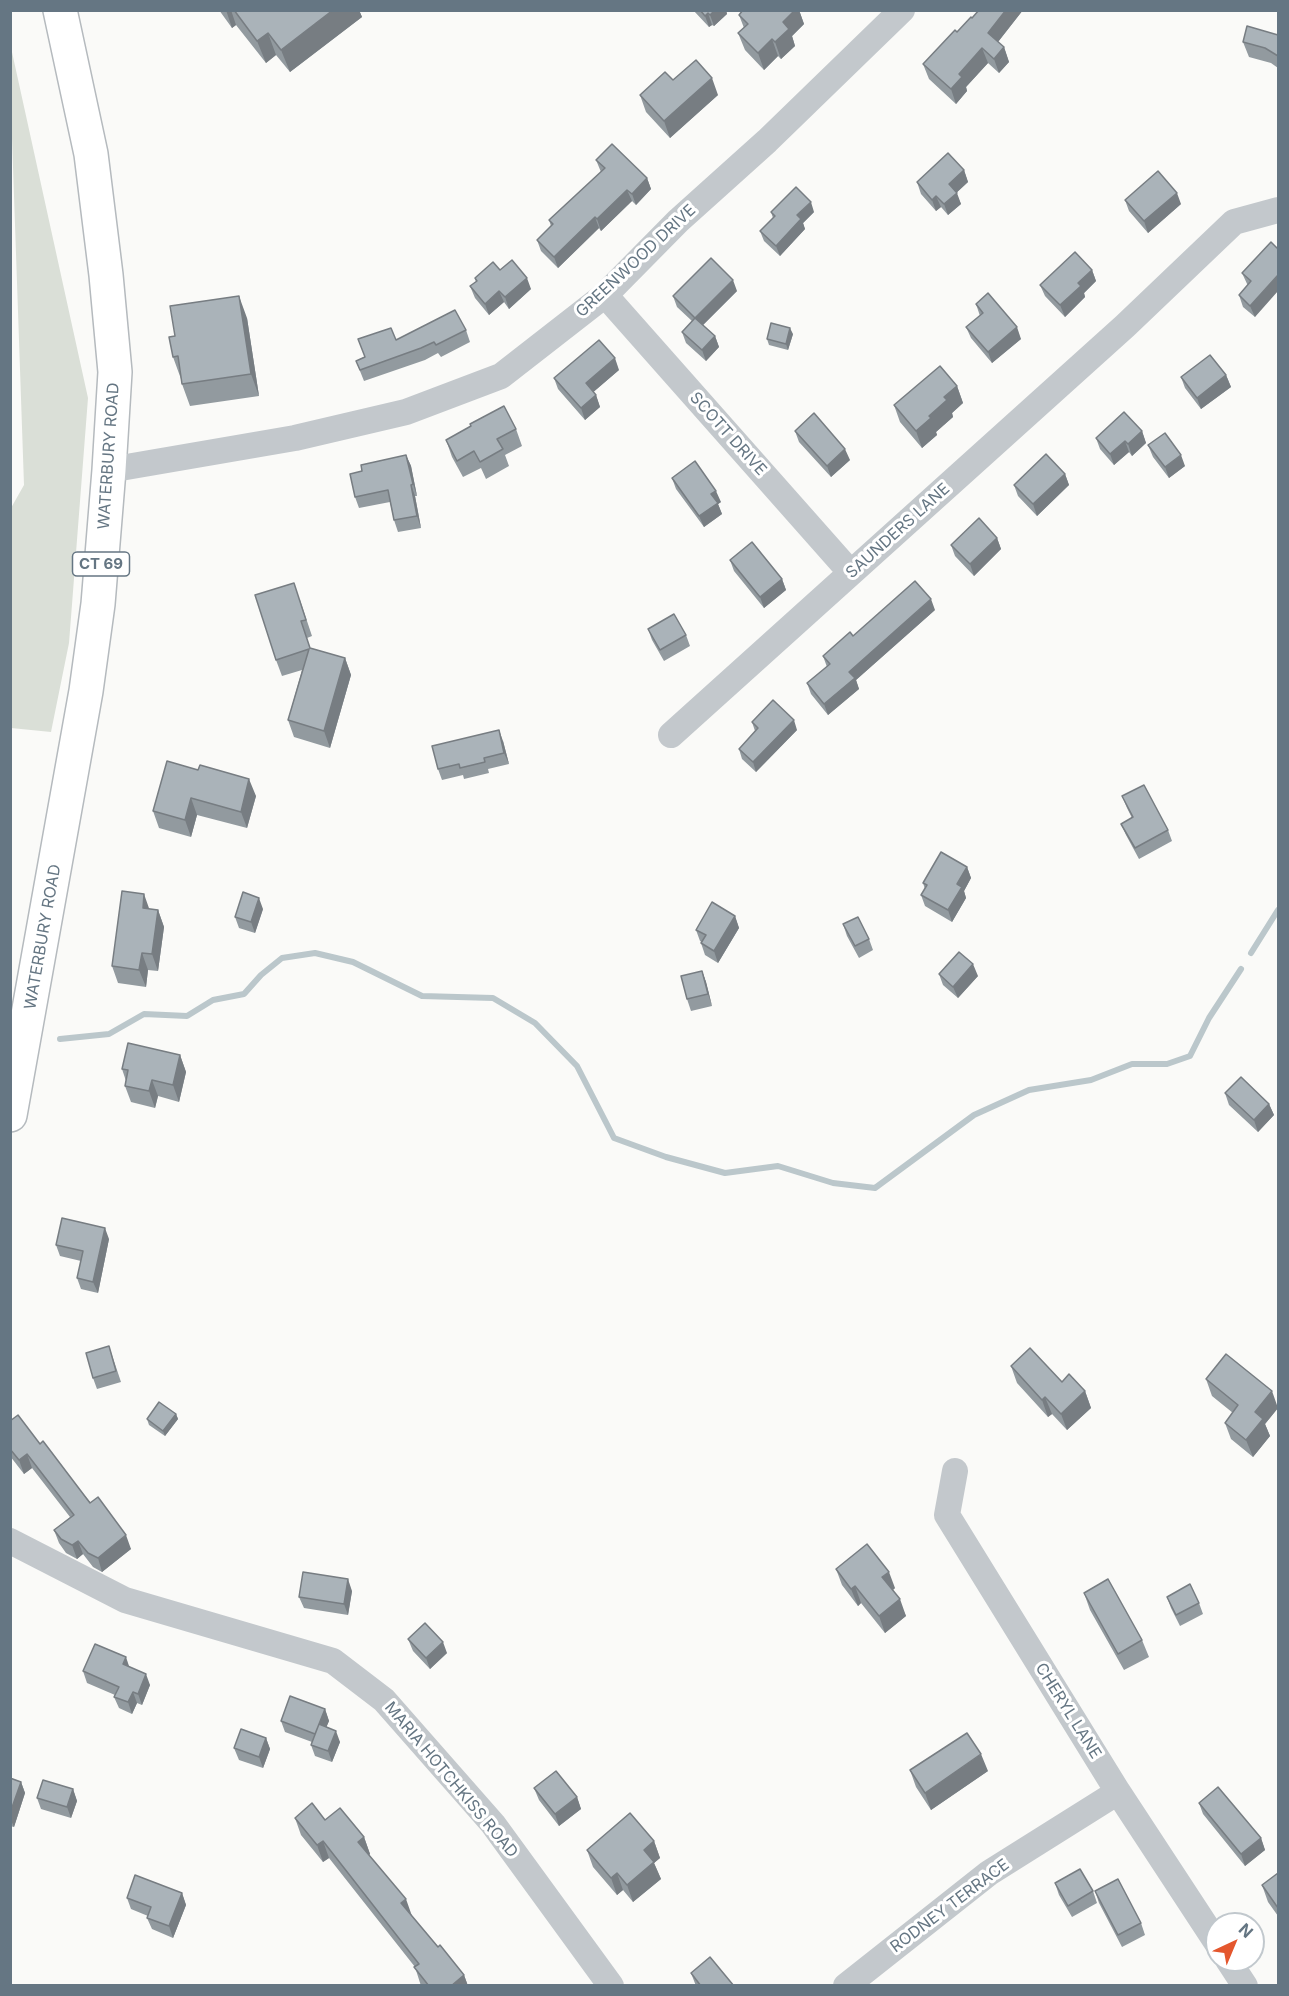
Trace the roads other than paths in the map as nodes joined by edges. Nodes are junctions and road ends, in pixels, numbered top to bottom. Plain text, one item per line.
1 (60, 10) edge
2 (902, 10) edge
3 (1278, 210) edge
4 (605, 296) junction
5 (109, 470) junction
6 (851, 573) junction
7 (671, 735) dead end
8 (10, 1115) edge
9 (955, 1471) dead end
10 (10, 1541) edge
11 (1118, 1792) junction
12 (1205, 1925) edge
13 (1236, 1972) edge
14 (611, 1986) edge
15 (846, 1986) edge
16 (1245, 1986) edge

1 - 5 main road, WATERBURY ROAD / CT 69
2 - 4 street, GREENWOOD DRIVE
3 - 6 street, SAUNDERS LANE
4 - 5 street, GREENWOOD DRIVE
4 - 6 street, SCOTT DRIVE
5 - 8 main road, WATERBURY ROAD / CT 69
6 - 7 street, SAUNDERS LANE
9 - 11 street, CHERYL LANE
10 - 14 street, MARIA HOTCHKISS ROAD
11 - 12 street, CHERYL LANE
11 - 15 street, RODNEY TERRACE
13 - 16 street

